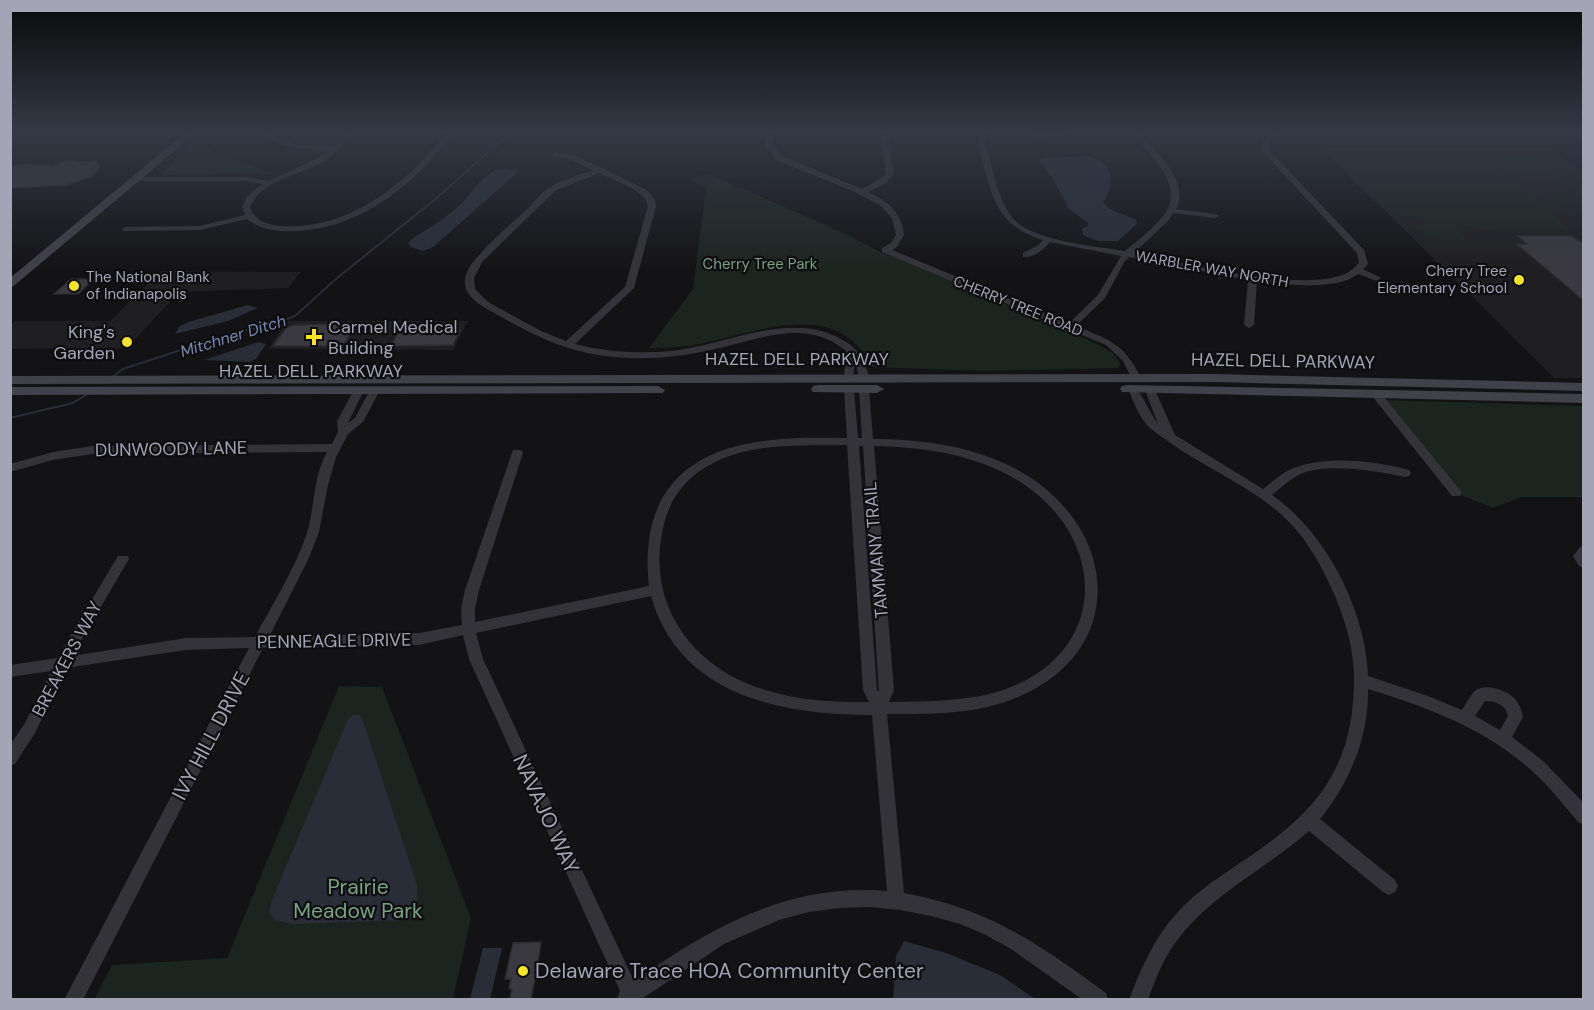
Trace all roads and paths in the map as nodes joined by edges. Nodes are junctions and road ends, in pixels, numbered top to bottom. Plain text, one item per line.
1 (136, 180) edge
2 (252, 180) edge
3 (276, 180) edge
4 (407, 180) edge
5 (573, 180) edge
6 (619, 180) edge
7 (831, 180) edge
8 (884, 180) edge
9 (995, 180) edge
10 (1172, 180) edge
11 (1291, 180) edge
12 (269, 183) junction
13 (861, 193) junction
14 (1172, 211) junction
15 (249, 216) junction
16 (1215, 216) dead end
17 (126, 229) dead end
18 (1048, 239) junction
19 (1126, 254) junction
20 (1026, 255) dead end
21 (1359, 271) junction
22 (1253, 278) junction
23 (1377, 278) dead end
24 (10, 285) edge
25 (1071, 326) junction
26 (1249, 326) dead end
27 (568, 345) junction
28 (10, 380) edge
29 (856, 383) junction
30 (1135, 384) junction
31 (1584, 387) edge
32 (359, 390) junction
33 (375, 390) junction
34 (1150, 390) junction
35 (10, 391) edge
36 (1376, 394) junction
37 (1584, 399) edge
38 (344, 432) junction
39 (1168, 435) junction
40 (860, 443) junction
41 (335, 448) junction
42 (517, 453) dead end
43 (10, 468) edge
44 (1405, 473) dead end
45 (1456, 493) dead end
46 (1263, 495) junction
47 (1584, 550) edge
48 (123, 559) dead end
49 (1584, 563) edge
50 (654, 590) junction
51 (469, 630) junction
52 (260, 642) junction
53 (60, 664) junction
54 (10, 671) edge
55 (1363, 681) junction
56 (879, 708) junction
57 (1467, 717) junction
58 (1503, 739) junction
59 (10, 759) edge
60 (1584, 816) edge
61 (1309, 820) junction
62 (1389, 886) dead end
63 (896, 900) junction
64 (628, 997) edge
65 (73, 999) edge
66 (1099, 999) edge
67 (1138, 999) edge

1 - 24 main road
2 - 12 street
3 - 12 street
4 - 15 street
5 - 27 street
6 - 27 street
7 - 13 street
8 - 13 street
9 - 18 street, WARBLER WAY NORTH
10 - 14 street
11 - 21 street
12 - 15 street
13 - 25 street, CHERRY TREE ROAD
14 - 16 street
14 - 19 street
15 - 17 street
18 - 19 street, WARBLER WAY NORTH
18 - 20 street
19 - 22 street, WARBLER WAY NORTH
19 - 25 street
21 - 22 street, WARBLER WAY NORTH
21 - 23 street
22 - 26 street
25 - 30 street, CHERRY TREE ROAD
27 - 29 street, TAMMANY TRAIL
28 - 29 main road, HAZEL DELL PARKWAY
29 - 30 main road, HAZEL DELL PARKWAY
29 - 33 main road, HAZEL DELL PARKWAY
29 - 40 street, TAMMANY TRAIL
30 - 31 main road, HAZEL DELL PARKWAY
30 - 34 main road, HAZEL DELL PARKWAY
30 - 39 street, CHERRY TREE ROAD
32 - 33 main road, HAZEL DELL PARKWAY
32 - 35 main road, HAZEL DELL PARKWAY
32 - 38 street, IVY HILL DRIVE
33 - 38 street, IVY HILL DRIVE
34 - 36 main road, HAZEL DELL PARKWAY
34 - 39 street
36 - 37 main road, HAZEL DELL PARKWAY
36 - 45 street
38 - 41 street, IVY HILL DRIVE
39 - 46 street, CHERRY TREE ROAD
40 - 50 street
40 - 56 street, TAMMANY TRAIL
40 - 56 street
41 - 43 street, DUNWOODY LANE
41 - 52 street, IVY HILL DRIVE
42 - 51 street, NAVAJO WAY
44 - 46 street
46 - 55 street, CHERRY TREE ROAD
47 - 49 street
48 - 53 street, BREAKERS WAY
50 - 51 street, PENNEAGLE DRIVE
50 - 56 street
51 - 52 street, PENNEAGLE DRIVE
51 - 64 street, NAVAJO WAY
52 - 53 street, PENNEAGLE DRIVE
52 - 65 street, IVY HILL DRIVE
53 - 54 street, PENNEAGLE DRIVE
53 - 59 street, BREAKERS WAY
55 - 57 street
55 - 61 street, CHERRY TREE ROAD
56 - 63 street, TAMMANY TRAIL
57 - 58 street
57 - 58 street
58 - 60 street
61 - 62 street
61 - 67 street, CHERRY TREE ROAD
63 - 64 street
63 - 66 street

